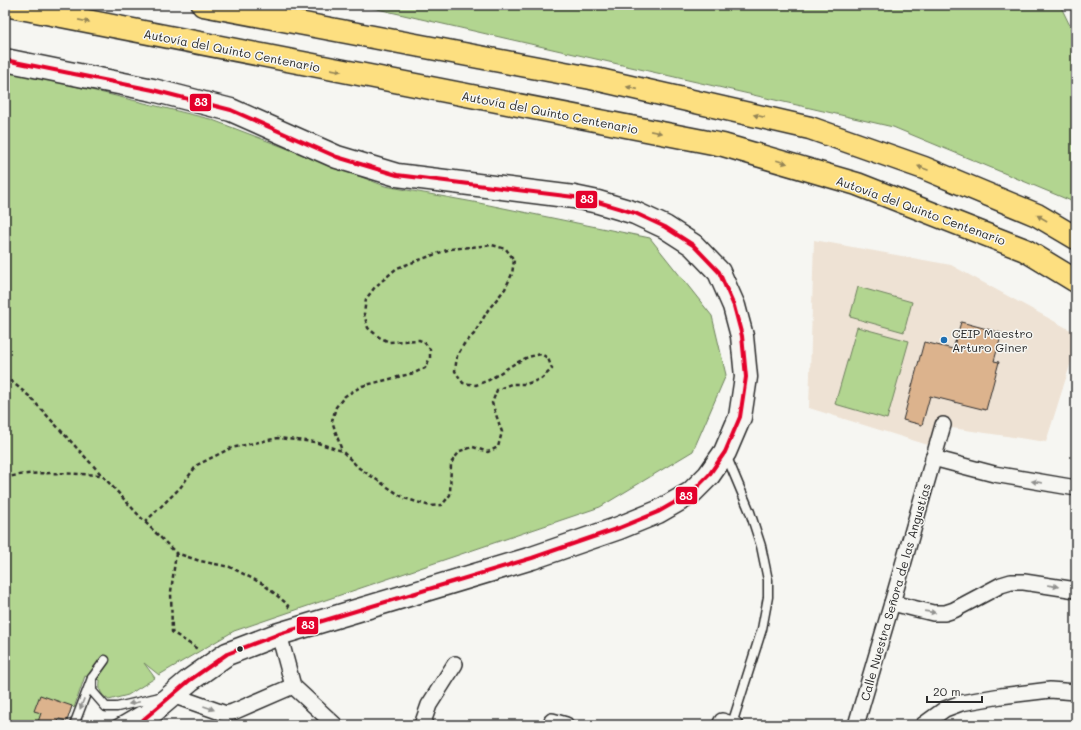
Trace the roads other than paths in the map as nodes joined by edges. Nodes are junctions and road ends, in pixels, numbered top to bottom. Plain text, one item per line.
1 (5, 5) edge
2 (203, 5) edge
3 (5, 60) edge
4 (1076, 238) edge
5 (1076, 281) edge
6 (942, 425) dead end
7 (725, 452) junction
8 (933, 458) junction
9 (1076, 488) edge
10 (1076, 590) edge
11 (892, 603) junction
12 (279, 634) junction
13 (105, 660) dead end
14 (455, 664) dead end
15 (92, 678) junction
16 (293, 686) junction
17 (1076, 692) edge
18 (172, 695) junction
19 (226, 719) edge
20 (727, 724) edge
21 (74, 725) edge
22 (115, 725) edge
23 (137, 725) edge
24 (335, 725) edge
25 (422, 725) edge
26 (551, 725) edge
27 (566, 725) edge
28 (856, 725) edge
29 (923, 725) edge

1 -> 5 highway, Autovía del Quinto Centenario
4 -> 2 highway
3 - 7 main road
6 - 8 street, Calle Nuestra Señora de las Angustias
7 - 12 main road
7 - 20 lane
9 -> 8 street
8 - 11 street, Calle Nuestra Señora de las Angustias
11 -> 10 street
11 - 28 street, Calle Nuestra Señora de las Angustias
12 - 16 street
12 - 18 main road
13 - 15 lane
14 - 25 street
18 -> 15 lane
15 -> 21 lane
16 - 19 street
16 - 24 street
17 - 29 street
18 -> 19 street
18 - 22 lane
18 - 23 main road
26 - 27 street

